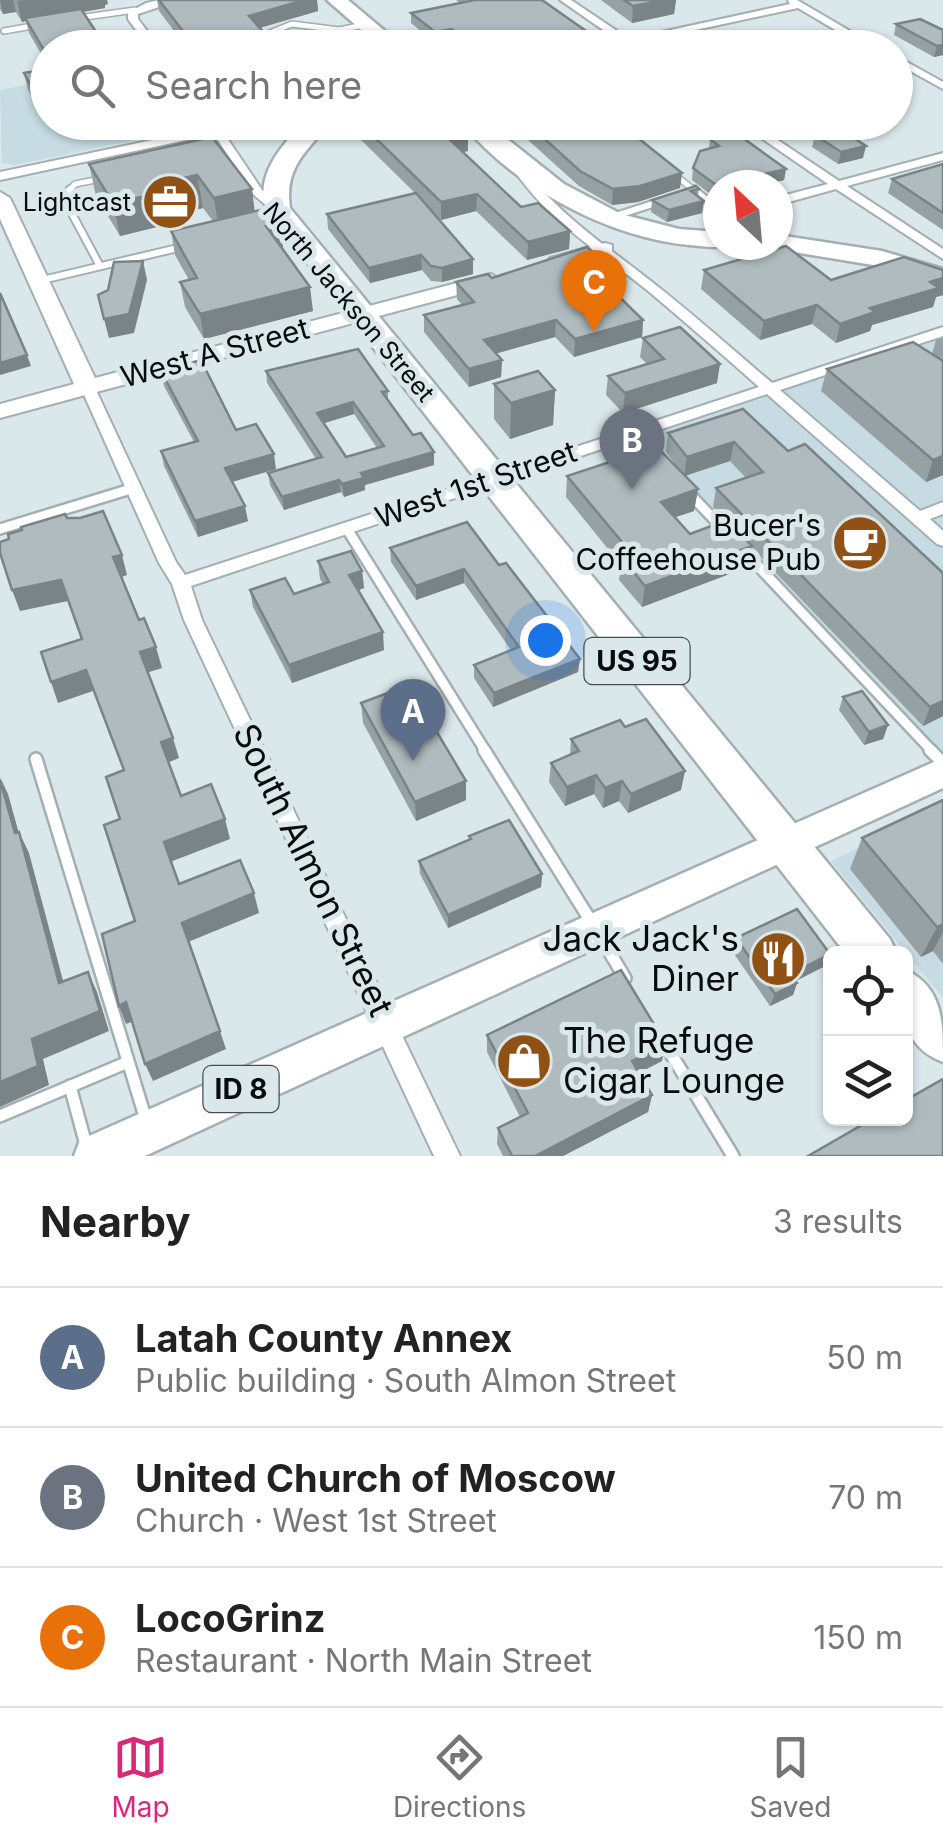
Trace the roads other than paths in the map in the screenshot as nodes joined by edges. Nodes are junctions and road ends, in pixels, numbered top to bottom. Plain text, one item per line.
1 (175, 0) edge
2 (336, 0) edge
3 (565, 0) edge
4 (794, 3) edge
5 (135, 10) junction
6 (76, 18) edge
7 (40, 24) edge
8 (364, 25) junction
9 (141, 30) edge
10 (270, 30) edge
11 (340, 30) joint
12 (364, 30) edge
13 (371, 30) edge
14 (608, 30) edge
15 (689, 30) edge
16 (842, 30) edge
17 (4, 31) dead end
18 (913, 69) edge
19 (943, 86) edge
20 (170, 140) edge
21 (220, 140) edge
22 (302, 140) edge
23 (491, 140) edge
24 (769, 140) edge
25 (943, 156) edge
26 (515, 162) junction
27 (666, 168) edge
28 (0, 176) edge
29 (111, 176) edge
30 (840, 184) junction
31 (695, 191) junction
32 (793, 196) edge
33 (703, 197) edge
34 (0, 198) edge
35 (607, 218) junction
36 (278, 219) junction
37 (703, 239) edge
38 (194, 244) edge
39 (793, 245) edge
40 (605, 249) junction
41 (943, 254) edge
42 (100, 266) junction
43 (943, 278) edge
44 (38, 281) junction
45 (361, 314) junction
46 (943, 332) edge
47 (898, 346) junction
48 (913, 358) edge
49 (771, 387) junction
50 (88, 388) junction
51 (0, 411) edge
52 (632, 433) junction
53 (659, 462) edge
54 (673, 476) edge
55 (492, 477) junction
56 (134, 488) junction
57 (943, 508) edge
58 (918, 518) junction
59 (0, 529) edge
60 (347, 529) junction
61 (943, 540) edge
62 (182, 583) junction
63 (36, 759) dead end
64 (943, 763) edge
65 (943, 772) edge
66 (784, 841) junction
67 (595, 928) junction
68 (868, 946) edge
69 (634, 994) edge
70 (913, 1001) edge
71 (387, 1022) junction
72 (654, 1026) edge
73 (943, 1038) edge
74 (128, 1062) junction
75 (70, 1086) junction
76 (0, 1116) edge
77 (151, 1137) junction
78 (93, 1156) edge
79 (448, 1156) edge
80 (733, 1156) edge

1 - 5 street
2 - 8 highway
3 - 14 street
4 - 15 street
4 - 16 street
5 - 6 lane
5 - 9 street
7 - 17 lane
8 - 11 lane
8 - 12 highway
8 - 13 highway
10 - 11 lane
18 - 19 street
20 - 28 street
21 - 36 street, North Jackson Street
22 - 36 highway
23 - 26 highway
24 - 30 street
25 - 30 street
26 - 35 highway
26 - 40 street
27 - 31 lane
29 - 42 lane
30 - 32 street
30 - 41 street
31 - 33 lane
31 - 35 lane
34 - 44 street
35 - 37 highway
36 - 45 highway, North Jackson Street / US 95
38 - 42 lane
39 - 43 highway
40 - 45 street, West A Street
40 - 49 street
42 - 44 lane
44 - 50 street
45 - 50 street, West A Street
45 - 55 highway, North Jackson Street / US 95
46 - 47 street, West 1st Street
47 - 48 lane
47 - 49 street, West 1st Street
49 - 52 street, West 1st Street
49 - 58 street
50 - 51 street, West A Street
50 - 56 street, South Almon Street
52 - 53 lane
52 - 55 street, West 1st Street
54 - 64 lane
55 - 60 street, West 1st Street
55 - 66 highway, US 95
56 - 59 lane
56 - 62 street, South Almon Street
57 - 58 street
58 - 61 street
60 - 62 street, West 1st Street
60 - 67 lane
62 - 71 street, South Almon Street
63 - 74 lane
65 - 66 main road, ID 8
66 - 67 main road, ID 8
66 - 68 highway, US 95
67 - 69 lane
67 - 71 main road, ID 8
70 - 73 highway
71 - 77 main road, ID 8
71 - 79 street, South Almon Street
72 - 80 lane
74 - 75 lane
74 - 77 lane
75 - 76 lane
75 - 78 lane
77 - 78 main road, ID 8

